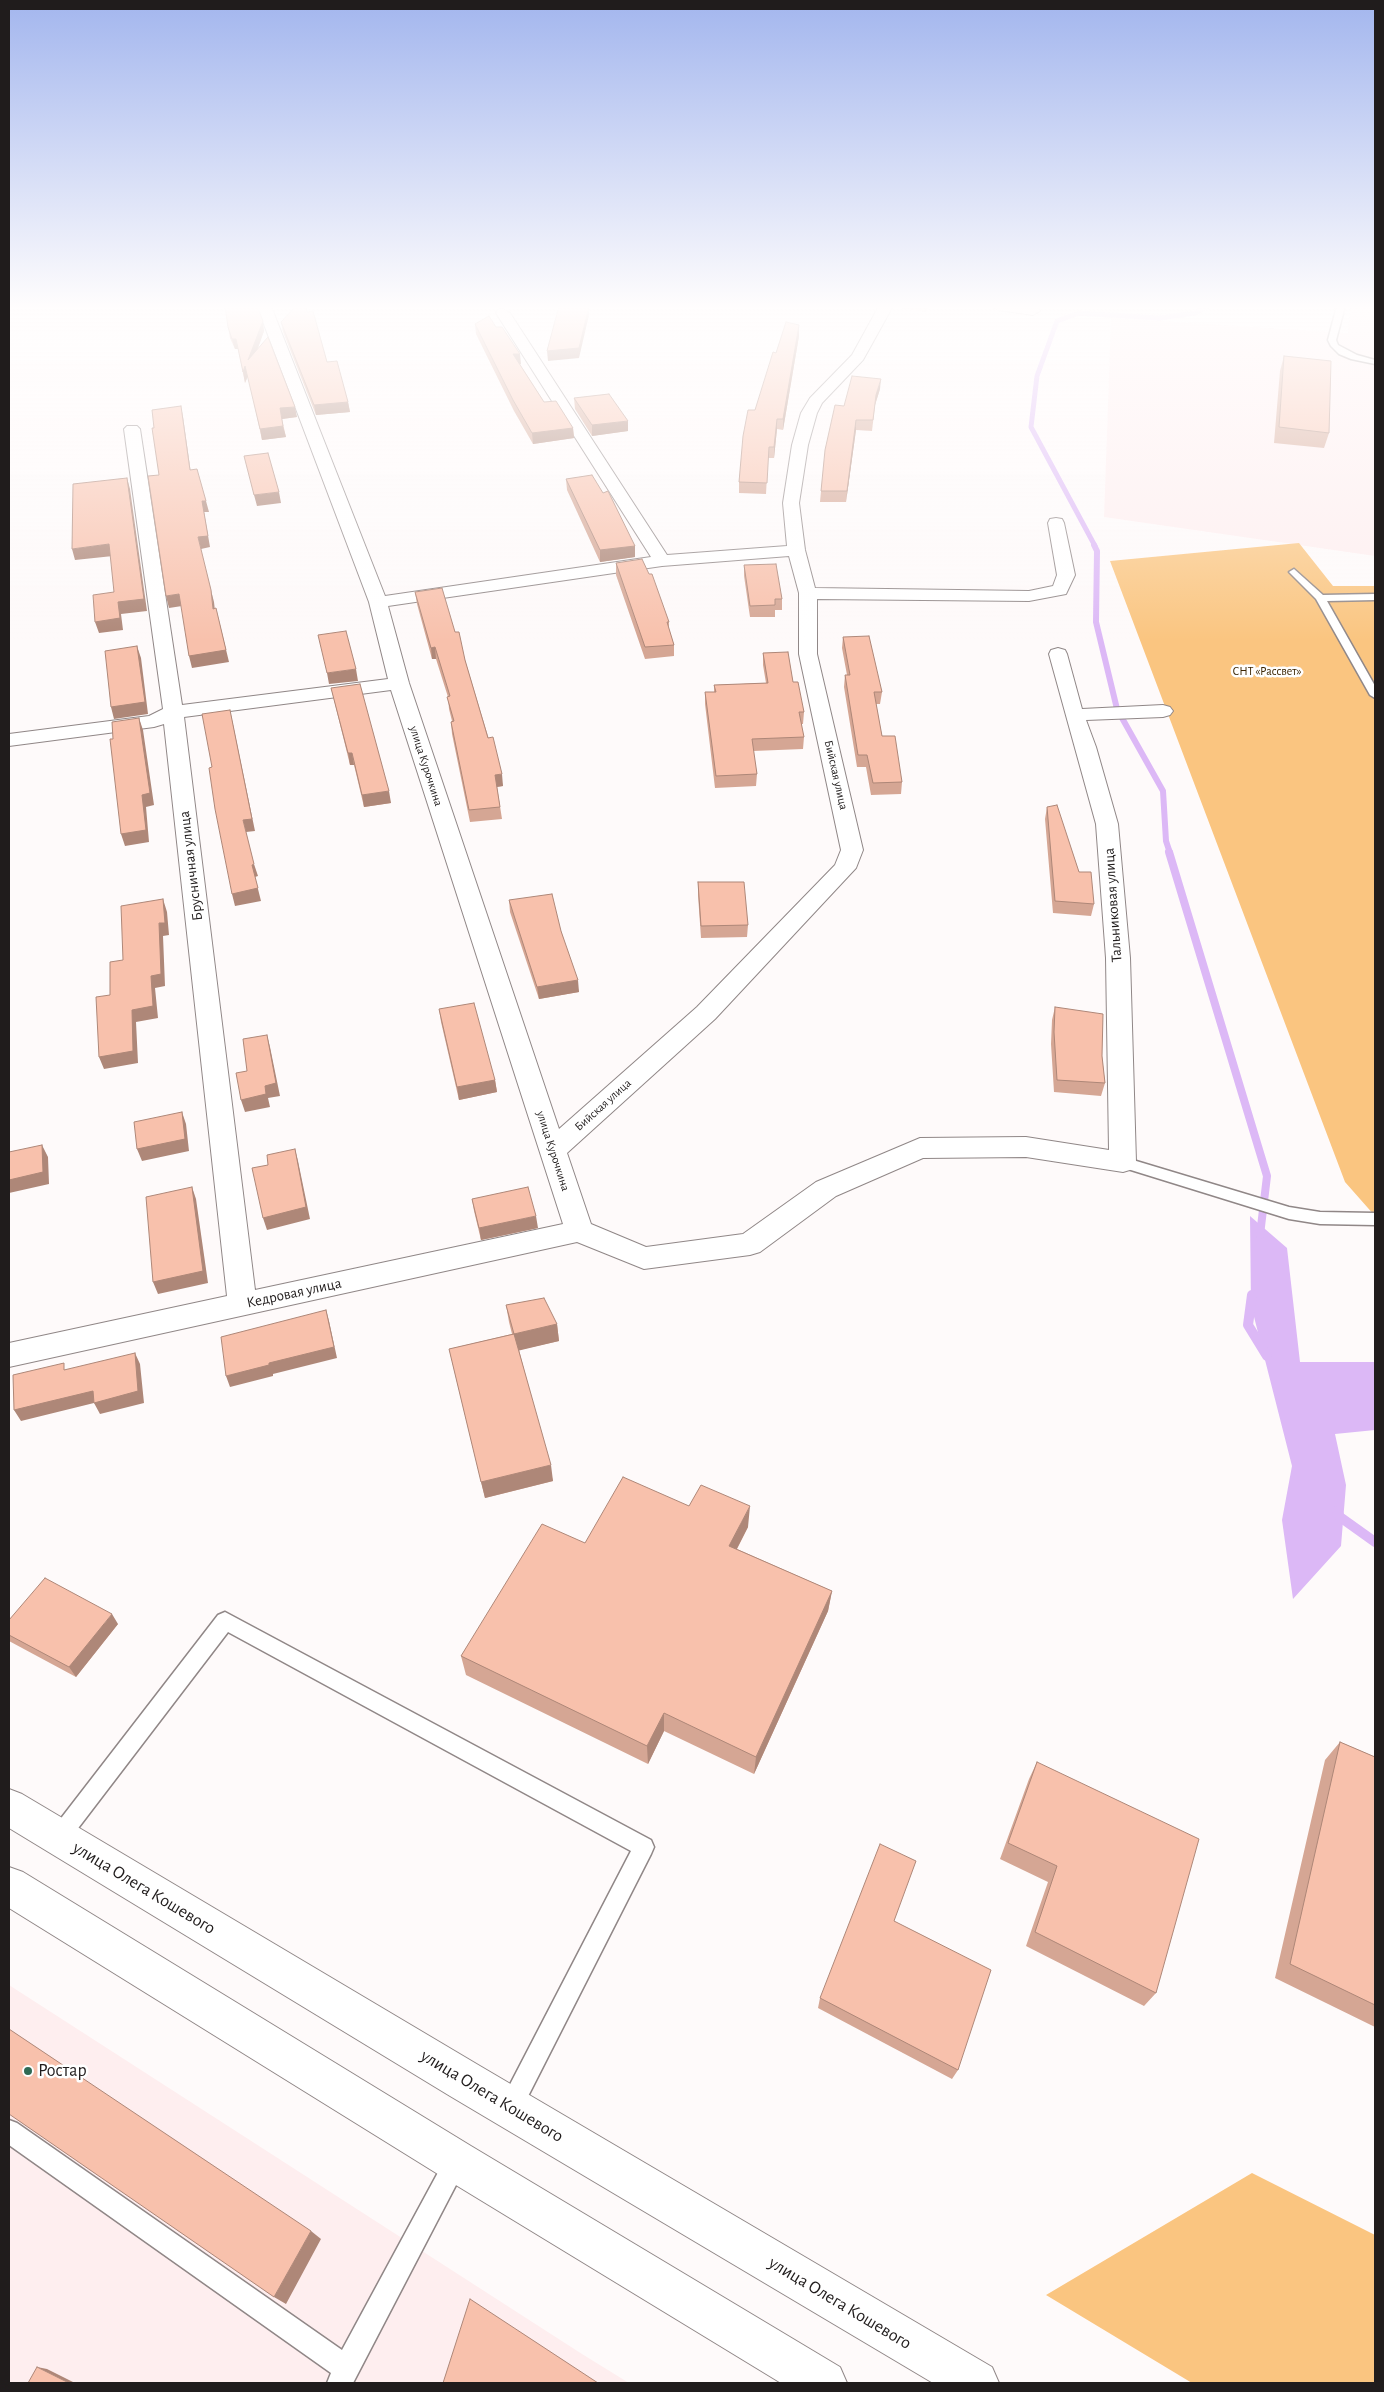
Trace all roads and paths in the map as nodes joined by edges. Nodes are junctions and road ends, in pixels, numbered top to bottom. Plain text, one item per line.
1 (307, 418) edge
2 (570, 418) edge
3 (807, 418) edge
4 (132, 430) dead end
5 (1056, 522) dead end
6 (796, 550) junction
7 (662, 561) junction
8 (1294, 572) dead end
9 (808, 593) junction
10 (1320, 598) junction
11 (1375, 598) edge
12 (378, 602) junction
13 (1058, 654) dead end
14 (399, 683) junction
15 (1375, 695) edge
16 (1163, 711) dead end
17 (173, 712) junction
18 (1074, 715) junction
19 (9, 740) edge
20 (553, 1150) junction
21 (1123, 1162) junction
22 (1375, 1219) edge
23 (579, 1230) junction
24 (242, 1304) junction
25 (9, 1355) edge
26 (9, 1807) edge
27 (59, 1837) junction
28 (9, 1886) edge
29 (510, 2107) junction
30 (9, 2131) edge
31 (456, 2161) junction
32 (343, 2376) edge
33 (824, 2383) edge
34 (976, 2383) edge

1 - 12 street, улица Курочкина
2 - 7 street
3 - 6 street, Бийская улица
4 - 17 street, Брусничная улица
5 - 9 street
6 - 7 street
6 - 9 street, Бийская улица
7 - 12 street
8 - 10 lane
9 - 20 street, Бийская улица
10 - 11 lane
10 - 15 lane
12 - 14 street, улица Курочкина
13 - 18 street, Тальниковая улица
14 - 17 street
14 - 20 street, улица Курочкина
16 - 18 street
17 - 19 street
17 - 24 street, Брусничная улица
18 - 21 street, Тальниковая улица
20 - 23 street, улица Курочкина
21 - 22 lane
21 - 23 street
23 - 24 street, Кедровая улица
24 - 25 street, Кедровая улица
26 - 27 street, улица Олега Кошевого
27 - 29 street, улица Олега Кошевого
27 - 29 lane
28 - 31 street
29 - 34 street, улица Олега Кошевого
30 - 32 lane
31 - 32 lane
31 - 33 street

